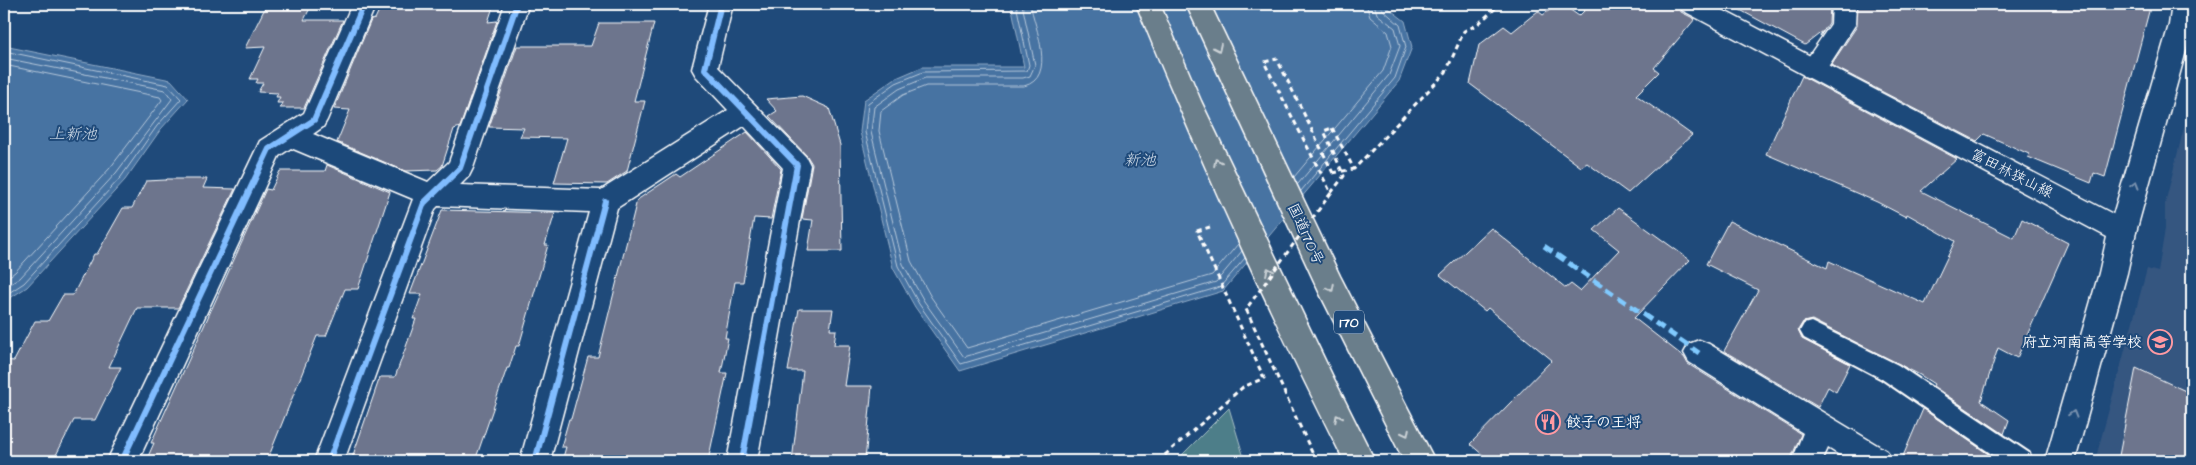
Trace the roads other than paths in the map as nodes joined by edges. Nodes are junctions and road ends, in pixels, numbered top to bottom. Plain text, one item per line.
1 (364, 4) edge
2 (517, 4) edge
3 (721, 4) edge
4 (1148, 4) edge
5 (1198, 4) edge
6 (1691, 4) edge
7 (1844, 4) edge
8 (2184, 4) edge
9 (1813, 69) junction
10 (746, 112) junction
11 (290, 136) junction
12 (432, 195) junction
13 (605, 201) junction
14 (2122, 232) junction
15 (1811, 331) dead end
16 (1699, 354) dead end
17 (1821, 427) junction
18 (122, 461) edge
19 (328, 461) edge
20 (535, 461) edge
21 (742, 461) edge
22 (1360, 461) edge
23 (1420, 461) edge
24 (1807, 461) edge
25 (1876, 461) edge
26 (2021, 461) edge
27 (2060, 461) edge

1 - 11 street
2 - 12 street
3 - 10 street
22 -> 4 highway
5 -> 23 highway, 国道170号 / 170
6 - 9 street, 富田林狭山線
7 - 9 street
14 -> 8 street
9 - 14 street, 富田林狭山線
10 - 13 street
10 - 21 street
11 - 12 street
11 - 18 street
12 - 13 street
12 - 19 street
13 - 20 street
27 -> 14 street
15 - 26 lane
16 - 17 street
17 - 24 street
17 - 25 street

